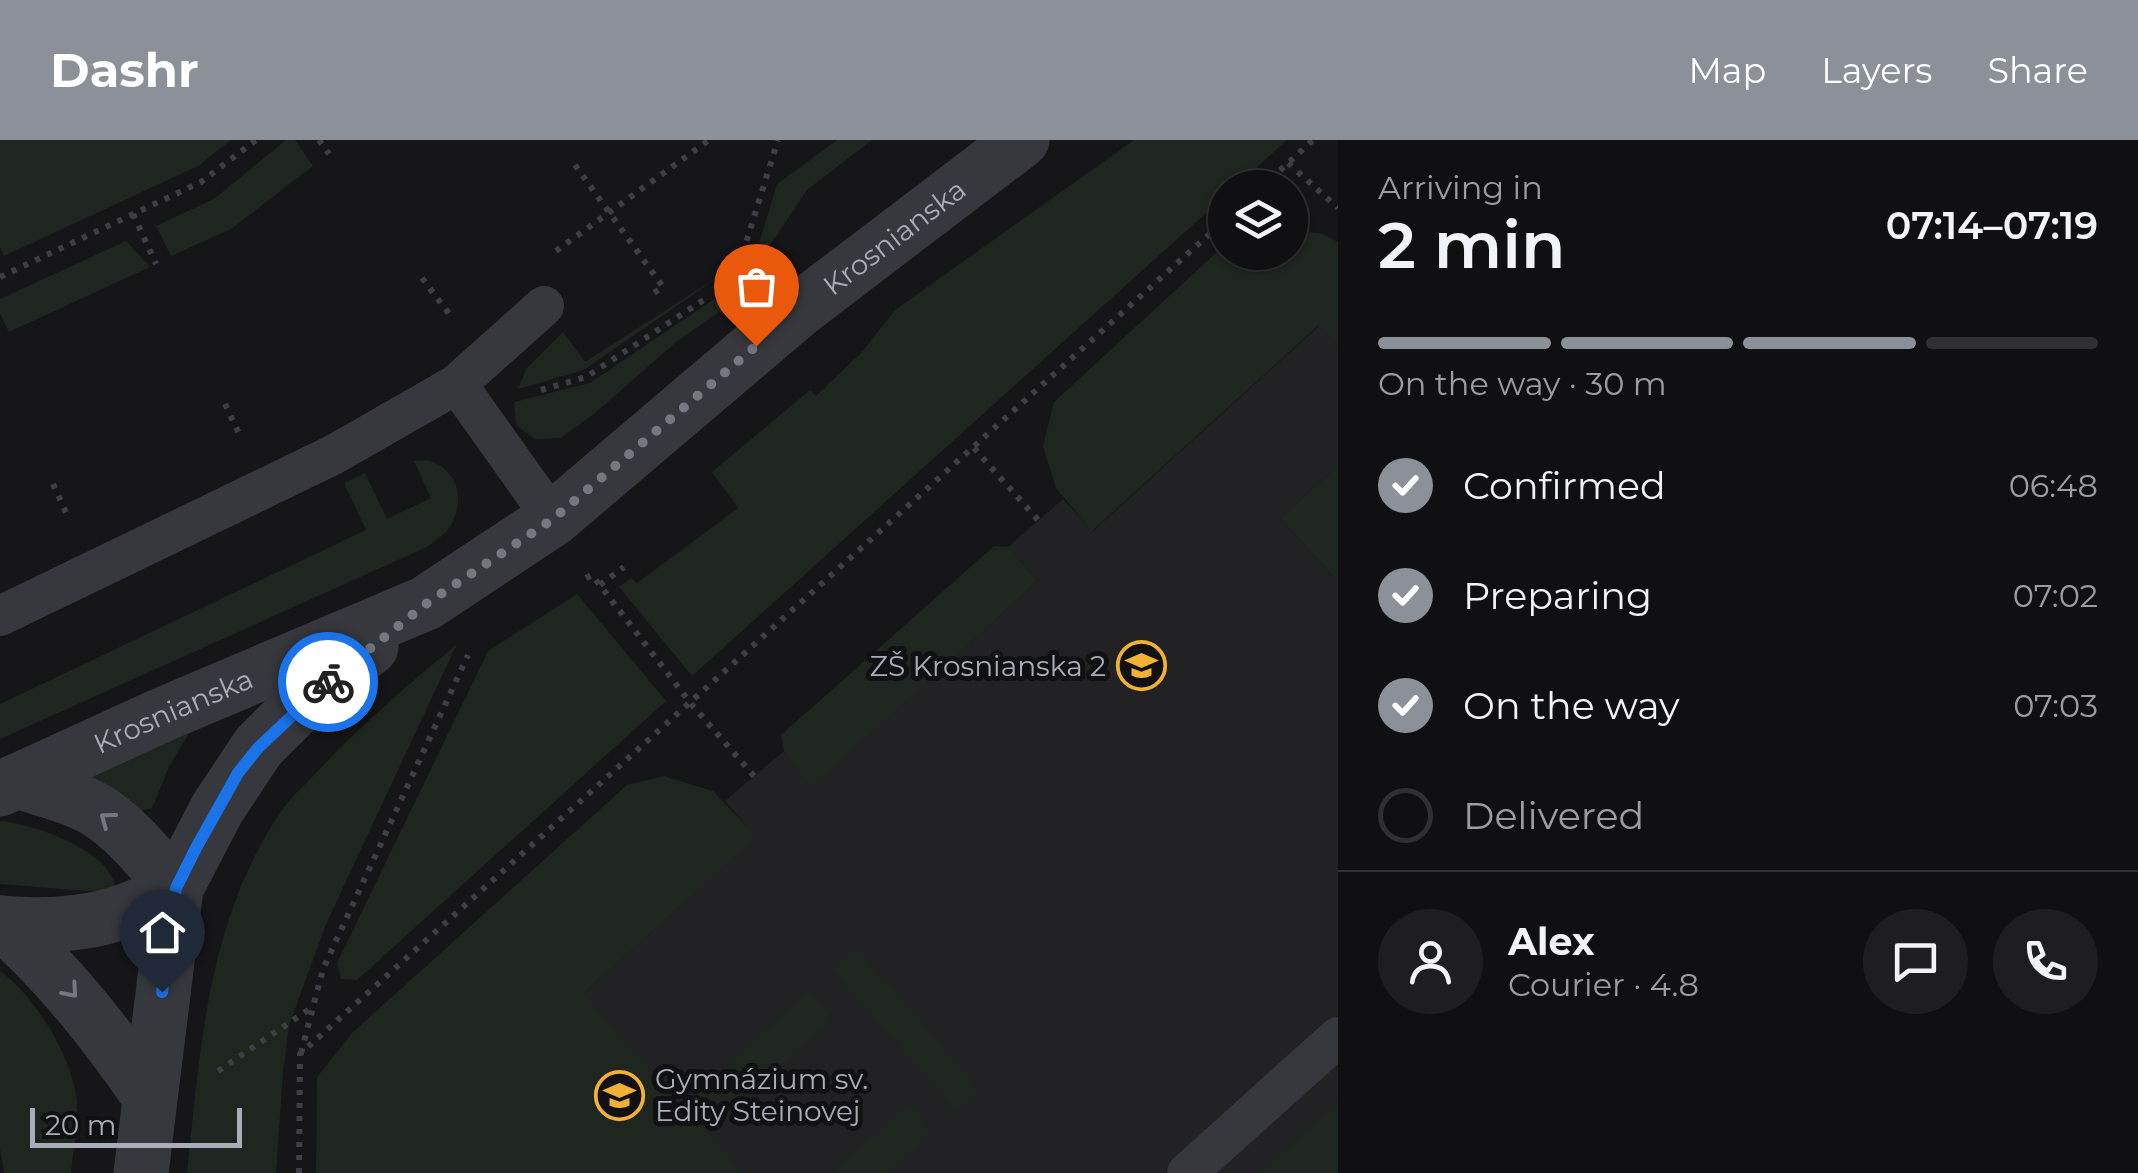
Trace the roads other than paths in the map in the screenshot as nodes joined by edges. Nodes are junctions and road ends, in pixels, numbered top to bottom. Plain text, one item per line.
1 (1022, 140) edge
2 (544, 306) dead end
3 (457, 384) junction
4 (553, 519) junction
5 (426, 604) junction
6 (0, 616) edge
7 (8, 785) edge
8 (176, 888) junction
9 (1, 923) edge
10 (1338, 1037) edge
11 (149, 1096) junction
12 (141, 1173) edge
13 (1187, 1173) edge

1 - 4 street, Krosnianska
2 - 3 lane
3 - 4 lane
3 - 6 lane
4 - 5 street, Krosnianska
5 - 7 street, Krosnianska
5 - 8 street
8 -> 7 street
8 - 9 street
8 - 11 street
9 -> 11 street
10 - 13 lane
11 - 12 street

